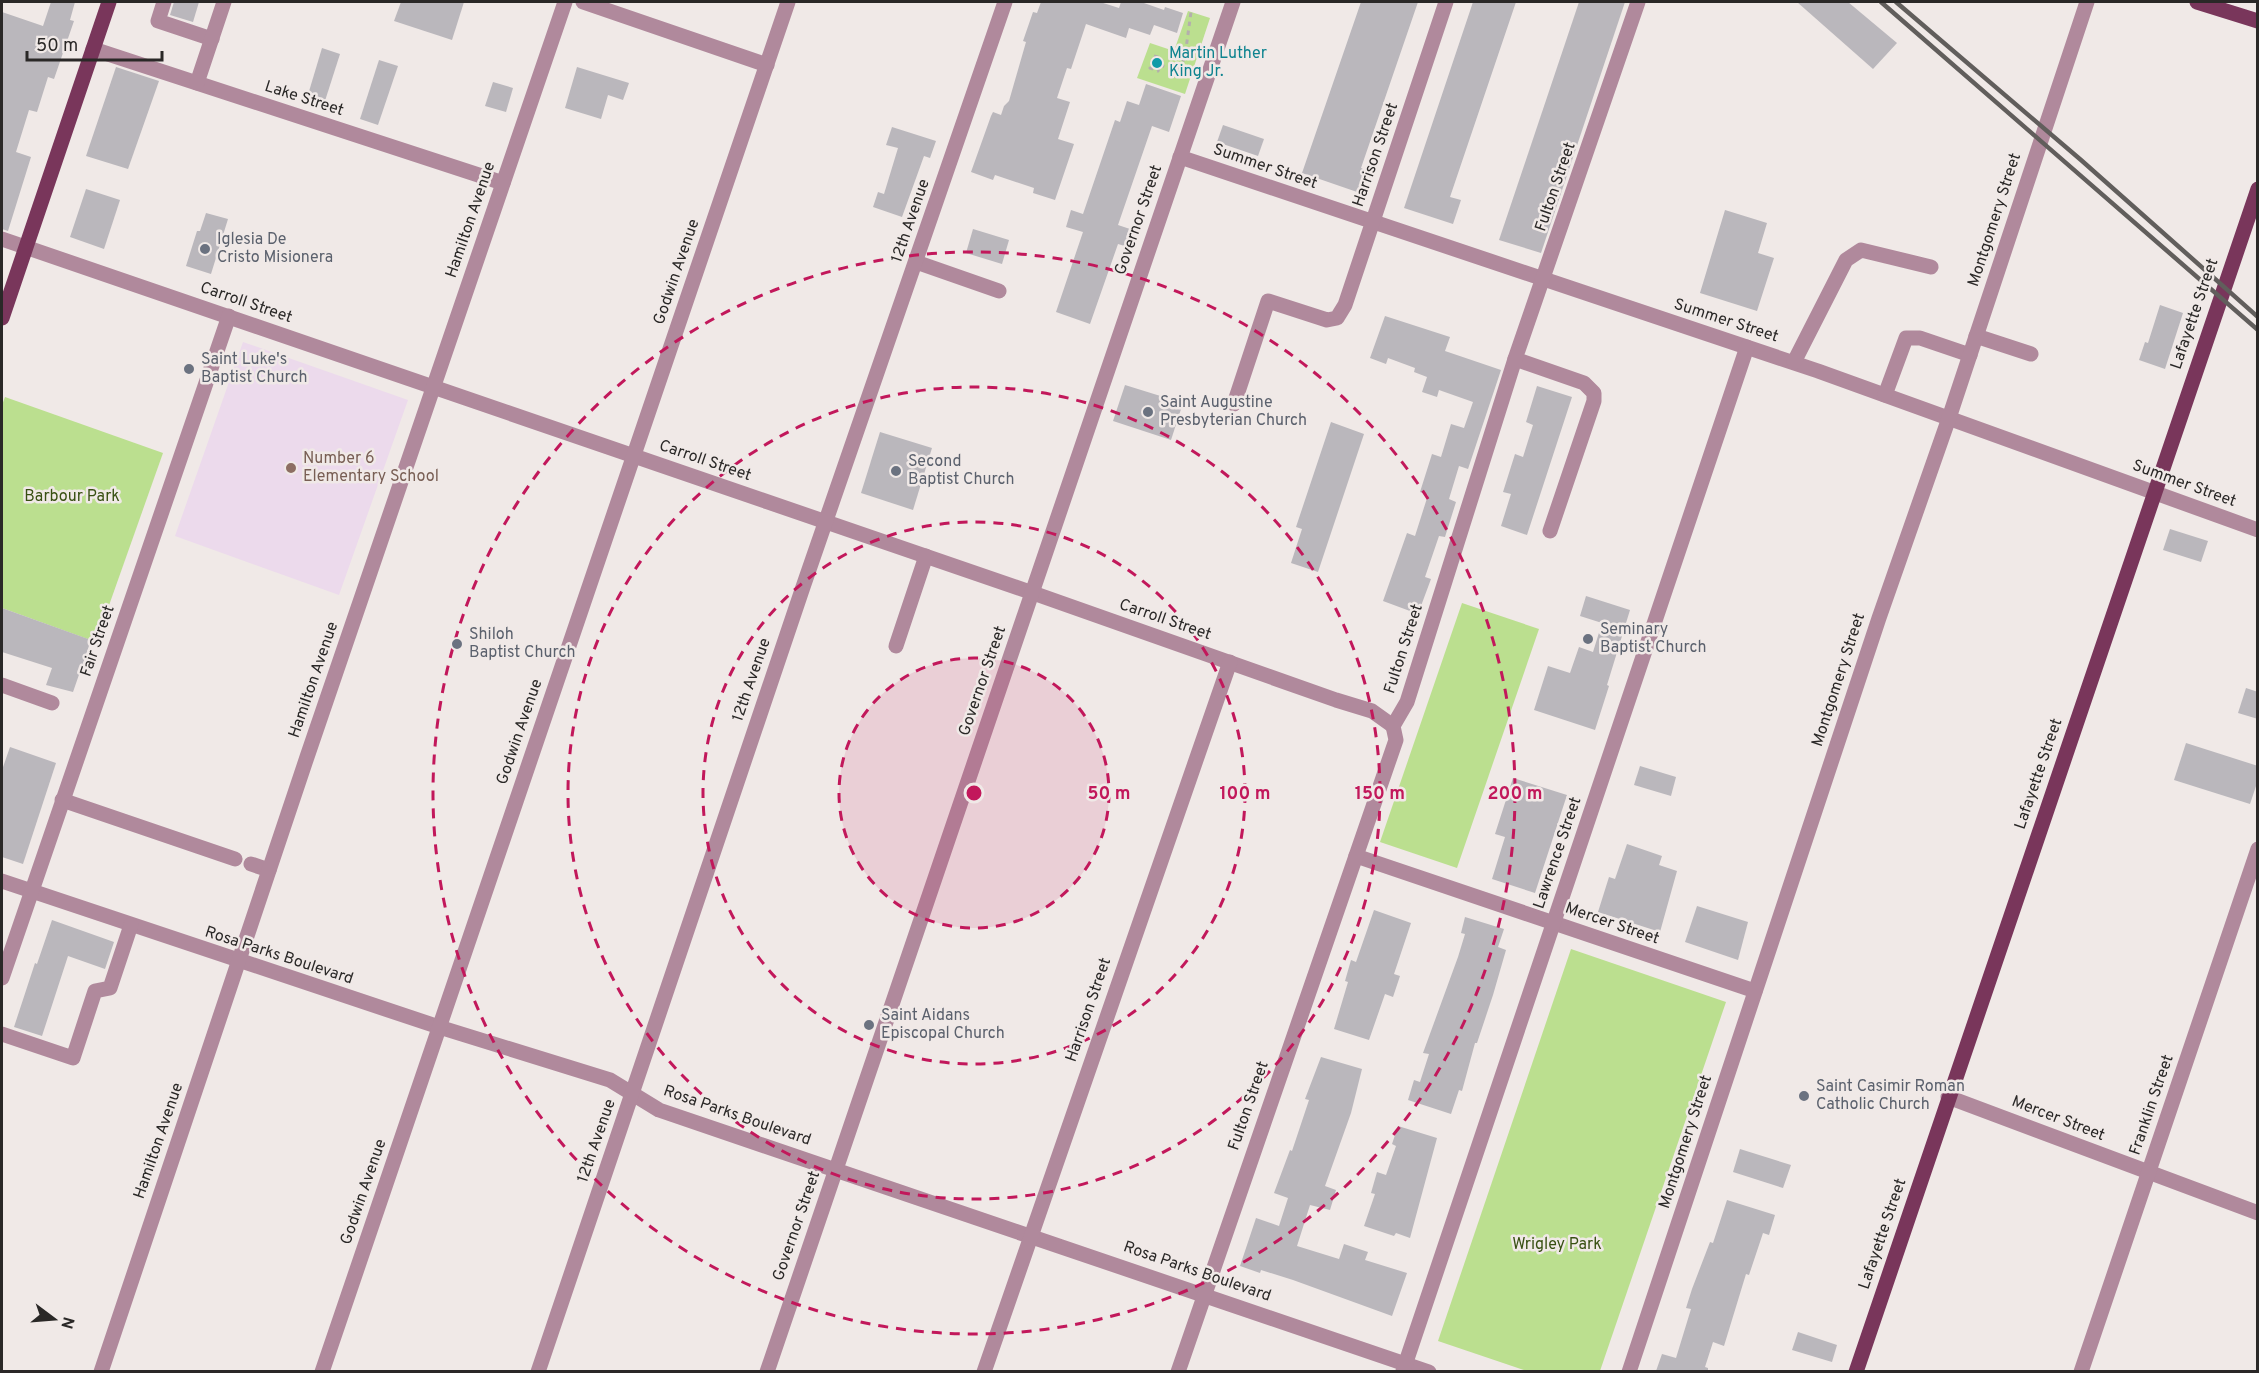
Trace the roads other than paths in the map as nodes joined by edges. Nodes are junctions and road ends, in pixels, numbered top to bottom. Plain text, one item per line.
1 (109, 2) edge
2 (164, 2) edge
3 (224, 2) edge
4 (565, 2) edge
5 (583, 2) edge
6 (788, 2) edge
7 (1005, 2) edge
8 (1446, 2) edge
9 (1638, 2) edge
10 (2086, 2) edge
11 (2197, 2) edge
12 (1228, 3) edge
13 (2258, 21) edge
14 (212, 39) junction
15 (93, 48) junction
16 (767, 65) junction
17 (197, 83) junction
18 (1180, 157) junction
19 (503, 183) junction
20 (2258, 189) edge
21 (1372, 222) junction
22 (2252, 224) edge
23 (2, 239) edge
24 (26, 247) junction
25 (916, 262) junction
26 (1931, 267) dead end
27 (1543, 279) junction
28 (999, 291) dead end
29 (229, 316) junction
30 (2, 318) edge
31 (1976, 336) junction
32 (1747, 347) junction
33 (1970, 354) junction
34 (2031, 354) dead end
35 (1515, 358) junction
36 (1794, 362) junction
37 (434, 386) junction
38 (1885, 395) junction
39 (1234, 404) dead end
40 (1949, 418) junction
41 (633, 456) junction
42 (2153, 492) junction
43 (826, 522) junction
44 (2258, 530) edge
45 (1550, 531) dead end
46 (926, 556) junction
47 (1032, 593) junction
48 (896, 646) dead end
49 (1230, 662) junction
50 (2, 685) edge
51 (52, 703) dead end
52 (1393, 726) junction
53 (63, 800) junction
54 (2258, 849) edge
55 (1356, 856) junction
56 (235, 859) dead end
57 (251, 864) dead end
58 (269, 870) junction
59 (2, 881) edge
60 (31, 891) junction
61 (1554, 923) junction
62 (131, 925) junction
63 (7, 941) edge
64 (238, 961) junction
65 (2, 975) edge
66 (1755, 992) junction
67 (439, 1027) junction
68 (2, 1034) edge
69 (633, 1093) junction
70 (1948, 1097) junction
71 (835, 1169) junction
72 (2149, 1172) junction
73 (2258, 1213) edge
74 (1030, 1234) junction
75 (1204, 1294) junction
76 (1404, 1367) edge
77 (101, 1371) edge
78 (322, 1371) edge
79 (538, 1371) edge
80 (766, 1371) edge
81 (984, 1371) edge
82 (1178, 1371) edge
83 (1429, 1371) edge
84 (1629, 1371) edge
85 (1856, 1371) edge
86 (2082, 1371) edge

1 - 15 main road
2 - 14 street
3 - 14 street
4 - 19 street, Hamilton Avenue
5 - 16 street
6 - 16 street, Godwin Avenue
7 - 25 street, 12th Avenue
8 - 21 street, Harrison Street
9 - 27 street, Fulton Street
10 - 31 street, Montgomery Street
11 - 13 main road
12 - 18 street, Governor Street
14 - 17 street
15 - 17 street, Lake Street
15 - 24 main road
16 - 41 street, Godwin Avenue
17 - 19 street, Lake Street
18 - 21 street, Summer Street
18 - 47 street, Governor Street
19 - 37 street, Hamilton Avenue
20 - 22 main road, Lafayette Street
21 - 27 street, Summer Street
21 - 39 street, Harrison Street
22 - 42 main road, Lafayette Street
23 - 24 street, Carroll Street
24 - 29 street, Carroll Street
24 - 30 main road
25 - 28 street
25 - 43 street, 12th Avenue
26 - 36 street
27 - 32 street, Summer Street
27 - 35 street, Fulton Street
29 - 37 street, Carroll Street
29 - 53 street, Fair Street
31 - 33 street, Montgomery Street
31 - 34 street
32 - 36 street, Summer Street
32 - 61 street, Lawrence Street
33 - 38 street
33 - 40 street, Montgomery Street
35 - 45 street
35 - 52 street, Fulton Street
36 - 38 street, Summer Street
37 - 41 street, Carroll Street
37 - 58 street, Hamilton Avenue
38 - 40 street, Summer Street
40 - 42 street, Summer Street
40 - 66 street, Montgomery Street
41 - 43 street, Carroll Street
41 - 67 street, Godwin Avenue
42 - 44 street, Summer Street
42 - 70 main road, Lafayette Street
43 - 46 street, Carroll Street
43 - 69 street, 12th Avenue
46 - 47 street, Carroll Street
46 - 48 street
47 - 49 street, Carroll Street
47 - 71 street, Governor Street
49 - 52 street, Carroll Street
49 - 74 street, Harrison Street
50 - 51 street
52 - 55 street, Fulton Street
53 - 56 street
53 - 60 street, Fair Street
54 - 72 street, Franklin Street
55 - 61 street, Mercer Street
55 - 75 street, Fulton Street
57 - 58 street
58 - 64 street, Hamilton Avenue
59 - 60 street, Rosa Parks Boulevard
60 - 62 street, Rosa Parks Boulevard
60 - 63 street, Fair Street
61 - 66 street, Mercer Street
61 - 76 street, Lawrence Street
62 - 64 street, Rosa Parks Boulevard
62 - 68 street
63 - 65 street, Fair Street
64 - 67 street, Rosa Parks Boulevard
64 - 77 street, Hamilton Avenue
66 - 84 street, Montgomery Street
67 - 69 street, Rosa Parks Boulevard
67 - 78 street, Godwin Avenue
69 - 71 street, Rosa Parks Boulevard
69 - 79 street, 12th Avenue
70 - 72 street, Mercer Street
70 - 85 main road, Lafayette Street
71 - 74 street, Rosa Parks Boulevard
71 - 80 street, Governor Street
72 - 73 street, Mercer Street
72 - 86 street, Franklin Street
74 - 75 street, Rosa Parks Boulevard
74 - 81 street, Harrison Street
75 - 76 street, Rosa Parks Boulevard
75 - 82 street, Fulton Street
76 - 83 street, Rosa Parks Boulevard

